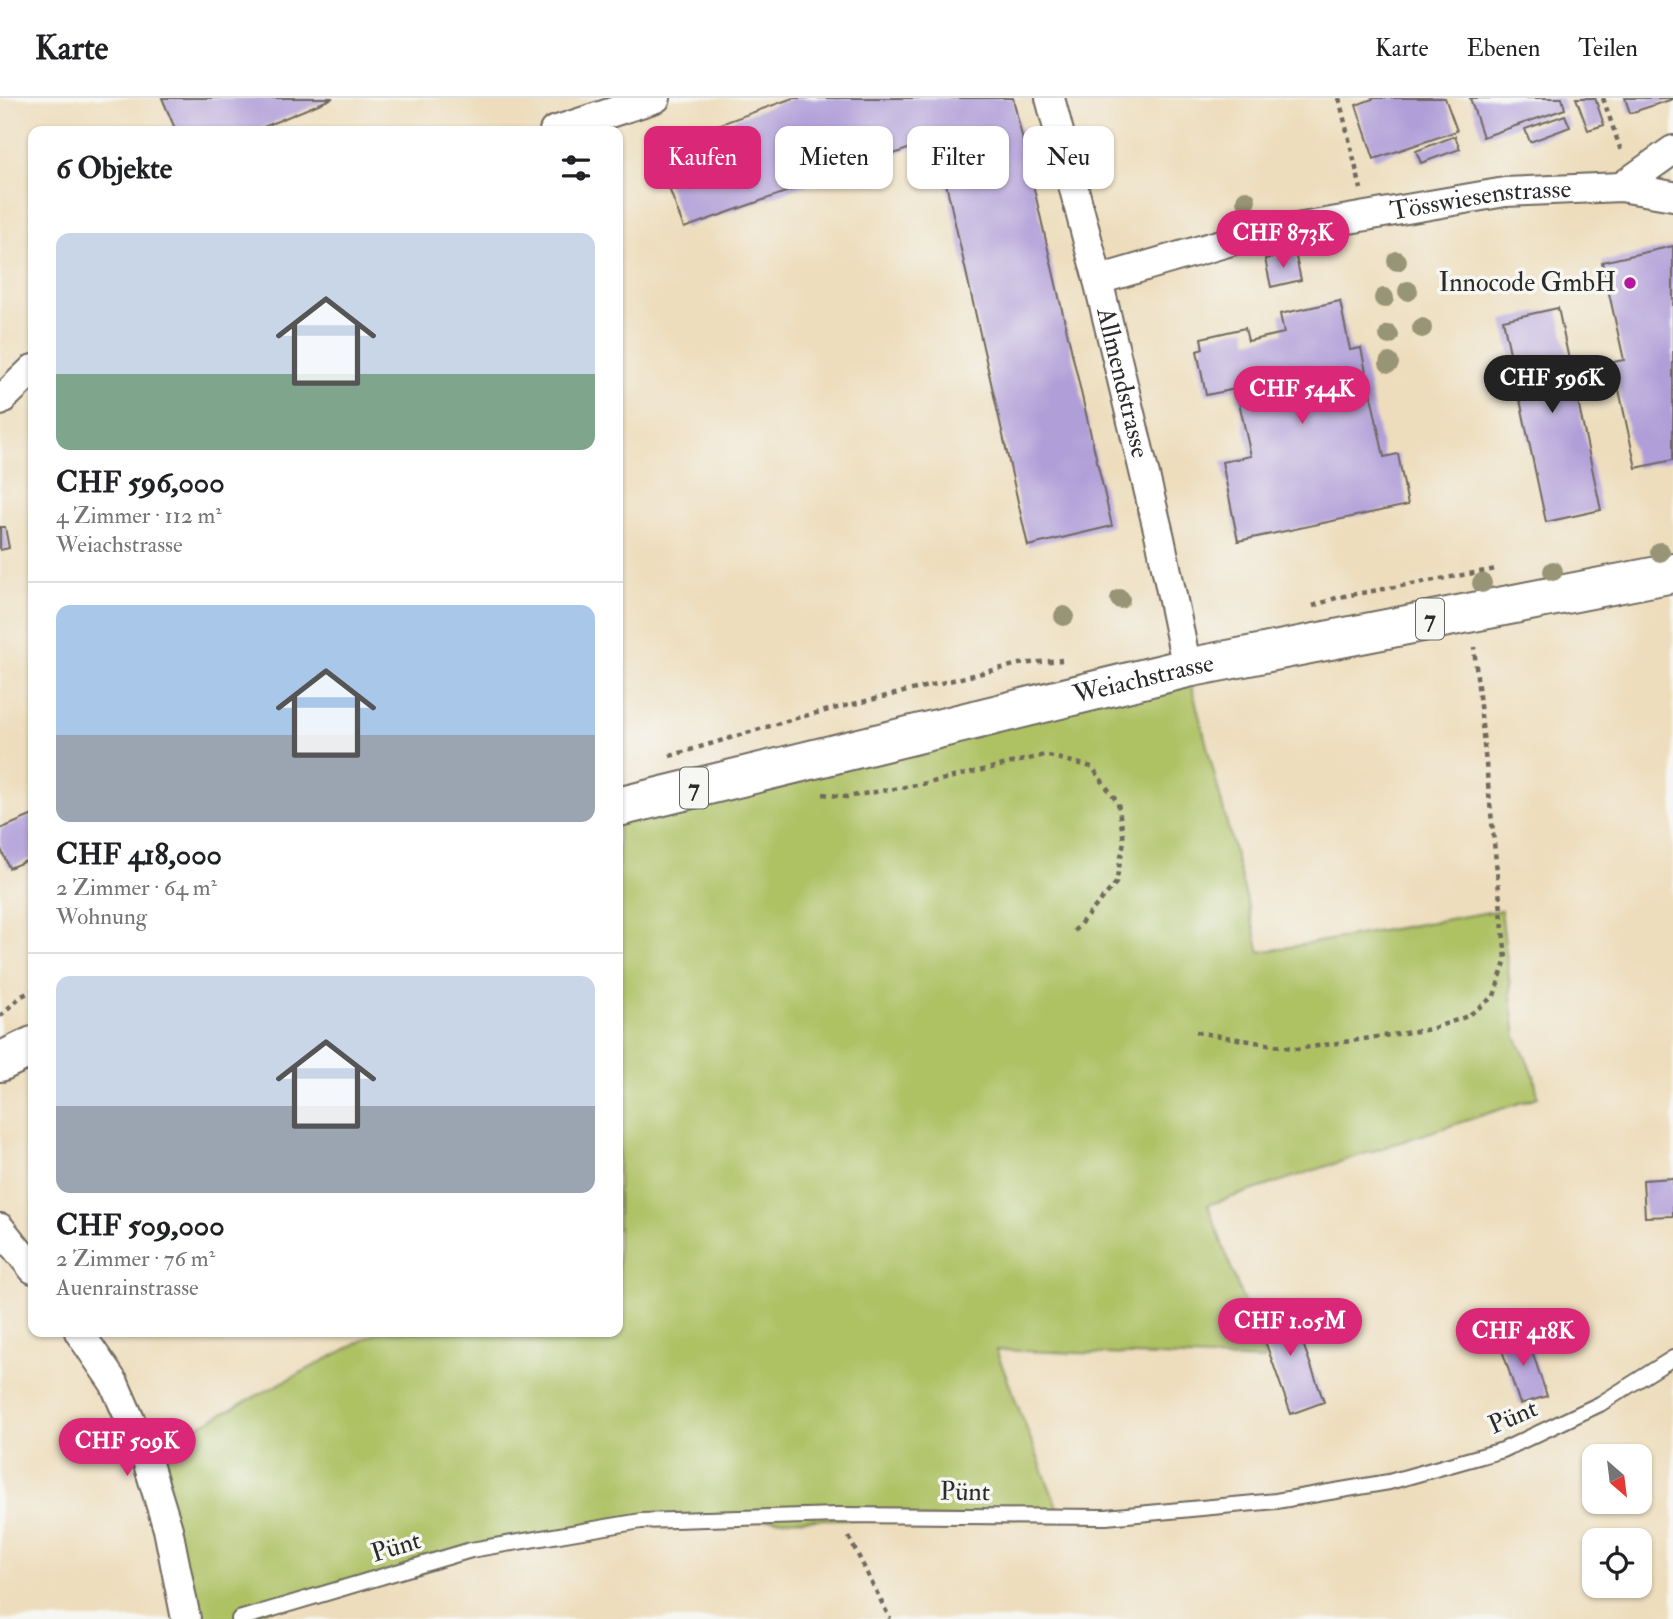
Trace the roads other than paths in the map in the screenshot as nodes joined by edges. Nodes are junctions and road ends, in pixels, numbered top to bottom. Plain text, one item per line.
1 (656, 98) edge
2 (1050, 98) edge
3 (569, 126) edge
4 (1673, 150) edge
5 (1621, 187) junction
6 (1673, 196) edge
7 (1098, 280) junction
8 (28, 374) edge
9 (0, 401) edge
10 (1673, 573) edge
11 (1187, 668) junction
12 (623, 806) edge
13 (28, 1048) edge
14 (0, 1062) edge
15 (0, 1228) edge
16 (28, 1263) edge
17 (82, 1337) edge
18 (1673, 1358) edge
19 (186, 1619) edge
20 (239, 1619) edge

1 - 3 street
2 - 7 street, Allmendstrasse
4 - 5 street
5 - 6 street, Tösswiesenstrasse
5 - 7 street, Tösswiesenstrasse
7 - 11 street, Allmendstrasse
8 - 9 street
10 - 11 main road, Weiachstrasse / 7
11 - 12 main road, Weiachstrasse / 7
13 - 14 main road
15 - 16 street
17 - 19 street
18 - 20 lane, Pünt

